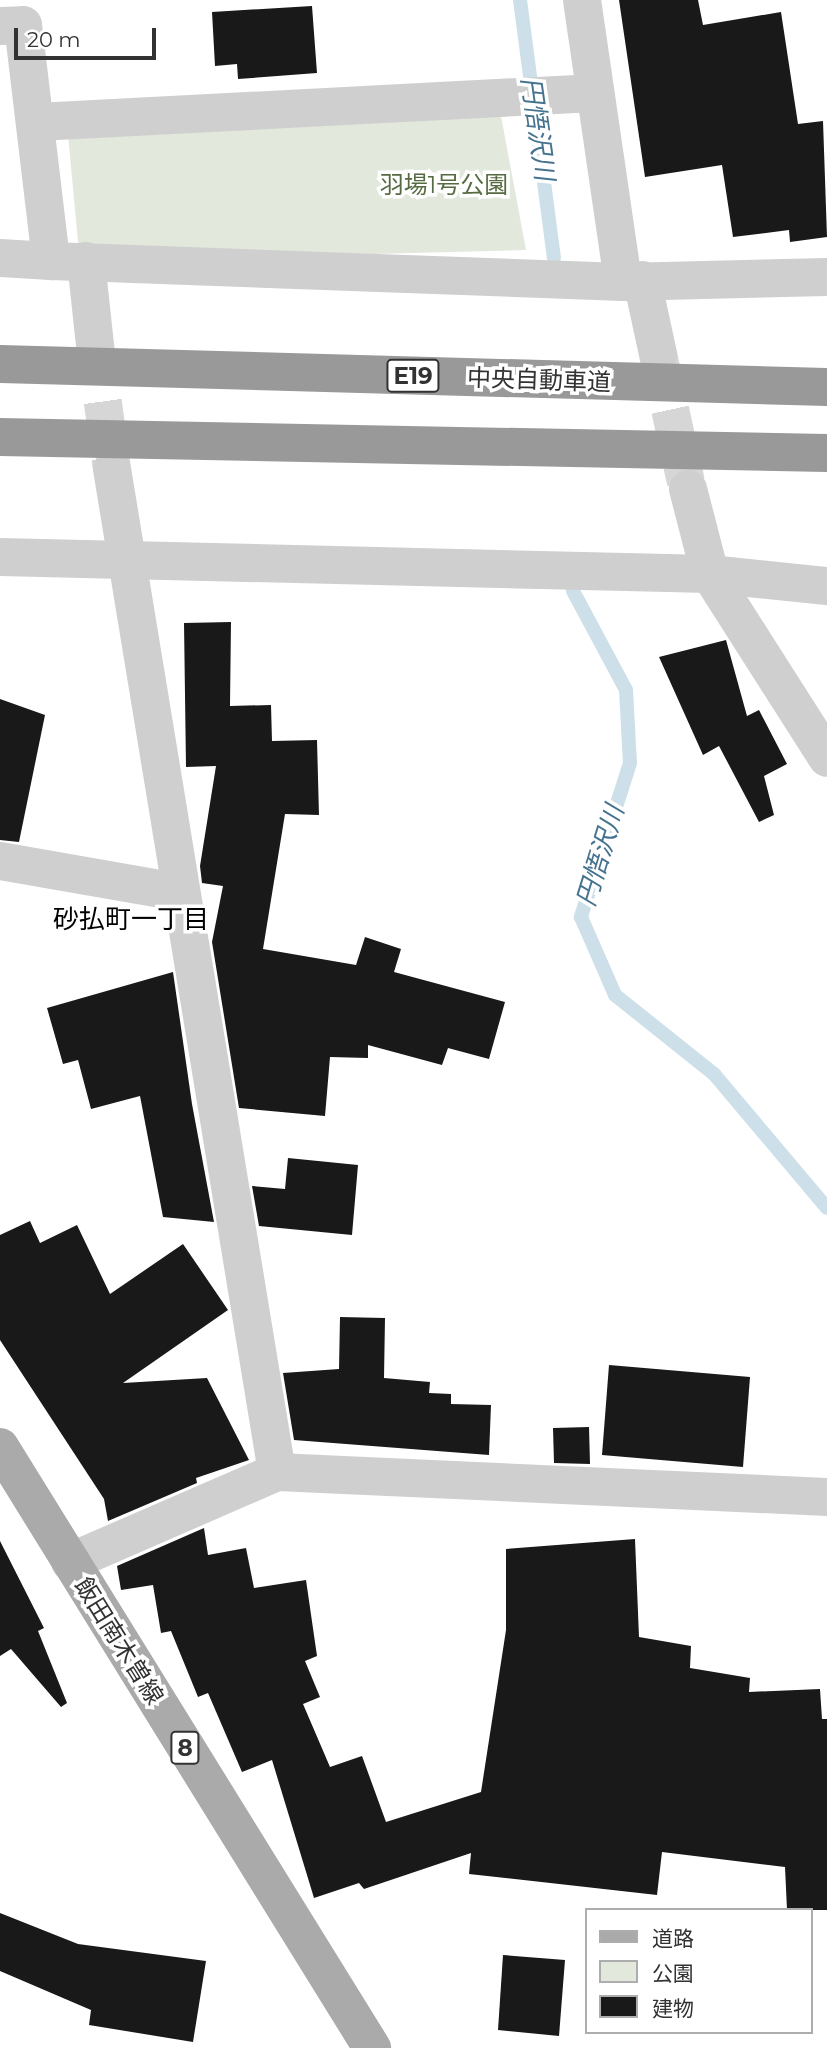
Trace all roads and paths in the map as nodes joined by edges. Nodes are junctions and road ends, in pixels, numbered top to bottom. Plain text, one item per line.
1 (582, 0) edge
2 (0, 26) edge
3 (595, 93) junction
4 (37, 122) junction
5 (0, 258) edge
6 (68, 261) junction
7 (827, 277) edge
8 (632, 281) junction
9 (95, 345) tunnel mouth
10 (658, 354) tunnel mouth
11 (0, 364) edge
12 (827, 387) edge
13 (0, 437) edge
14 (827, 453) edge
15 (112, 469) tunnel mouth
16 (688, 489) tunnel mouth
17 (0, 557) edge
18 (124, 561) junction
19 (710, 574) junction
20 (827, 586) edge
21 (827, 758) edge
22 (0, 861) edge
23 (178, 892) junction
24 (0, 1447) edge
25 (277, 1472) junction
26 (827, 1497) edge
27 (71, 1562) junction
28 (372, 2048) edge

1 - 3 street
2 - 4 street
3 - 4 street
3 - 8 street
4 - 6 street
5 - 6 street
6 - 8 street
6 - 9 street
7 - 8 street
8 - 10 street
11 - 12 highway, 中央自動車道 / E19
13 - 14 highway
15 - 18 street
16 - 19 street
17 - 18 street
18 - 19 street
18 - 23 street
19 - 20 street
19 - 21 street
22 - 23 street
23 - 25 street
24 - 27 main road, 飯田南木曽線 / 8
25 - 26 street
25 - 27 street
27 - 28 main road, 飯田南木曽線 / 8

